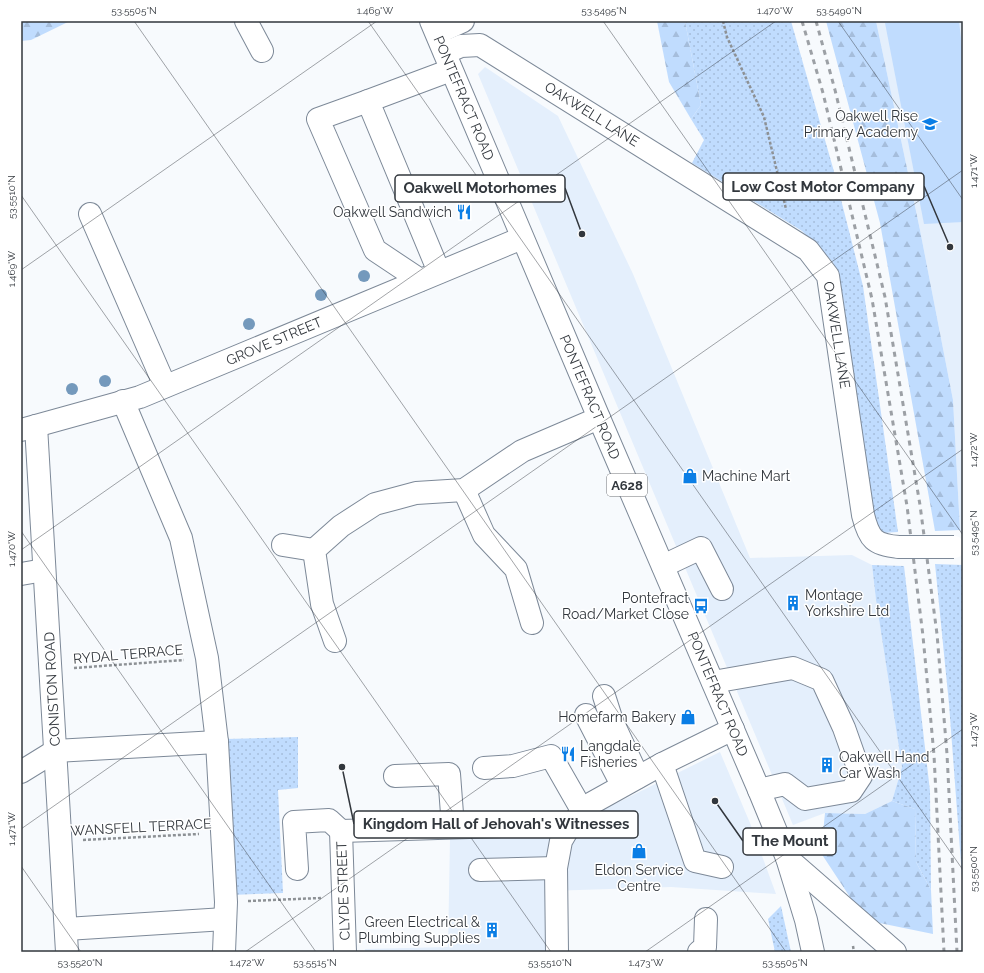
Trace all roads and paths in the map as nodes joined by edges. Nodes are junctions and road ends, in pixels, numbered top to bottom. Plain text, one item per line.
1 (246, 21) edge
2 (463, 21) edge
3 (723, 21) edge
4 (434, 27) edge
5 (262, 51) dead end
6 (448, 61) junction
7 (368, 101) junction
8 (90, 214) dead end
9 (522, 238) junction
10 (793, 239) junction
11 (429, 276) junction
12 (164, 386) junction
13 (123, 402) junction
14 (599, 418) junction
15 (28, 428) edge
16 (464, 490) junction
17 (283, 545) dead end
18 (959, 547) edge
19 (314, 550) junction
20 (663, 566) junction
21 (44, 570) junction
22 (21, 574) edge
23 (722, 589) dead end
24 (532, 623) dead end
25 (335, 641) dead end
26 (207, 658) junction
27 (50, 670) junction
28 (713, 682) junction
29 (604, 696) dead end
30 (586, 715) dead end
31 (733, 729) junction
32 (216, 742) junction
33 (55, 751) junction
34 (662, 764) junction
35 (484, 768) dead end
36 (21, 772) edge
37 (395, 776) dead end
38 (630, 781) junction
39 (759, 790) junction
40 (577, 818) junction
41 (454, 827) junction
42 (341, 831) junction
43 (222, 833) junction
44 (61, 841) junction
45 (787, 858) junction
46 (722, 867) dead end
47 (556, 868) junction
48 (296, 869) dead end
49 (480, 870) dead end
50 (343, 897) junction
51 (226, 911) junction
52 (706, 919) dead end
53 (66, 929) junction
54 (67, 952) edge
55 (224, 952) edge
56 (345, 952) edge
57 (557, 952) edge
58 (699, 952) edge
59 (813, 952) edge
60 (895, 952) edge

1 - 5 main road
2 - 4 main road
3 - 10 path
4 - 6 main road, PONTEFRACT ROAD / A628
6 - 7 main road, OAKWELL LANE
6 - 9 main road, PONTEFRACT ROAD / A628
6 - 10 main road, OAKWELL LANE
7 - 11 main road
7 - 11 main road, OAKWELL LANE
8 - 12 main road
9 - 11 main road, GROVE STREET
9 - 14 main road, PONTEFRACT ROAD / A628
10 - 18 main road, OAKWELL LANE, bridge
11 - 12 main road, GROVE STREET
12 - 13 main road, GROVE STREET
13 - 15 main road, GROVE STREET
13 - 26 main road
14 - 16 main road
14 - 20 main road, PONTEFRACT ROAD / A628
15 - 21 main road, CONISTON ROAD
16 - 19 main road
16 - 24 main road
17 - 19 main road
19 - 25 main road
20 - 23 main road
20 - 28 main road, PONTEFRACT ROAD / A628
21 - 22 main road
21 - 27 main road, CONISTON ROAD
26 - 27 path, RYDAL TERRACE
26 - 32 main road
27 - 33 main road, CONISTON ROAD
28 - 31 main road, PONTEFRACT ROAD / A628
28 - 39 main road
29 - 38 main road
30 - 38 main road
31 - 34 main road
31 - 39 main road, PONTEFRACT ROAD / A628
32 - 33 main road
32 - 43 main road
33 - 36 main road
33 - 44 main road, CONISTON ROAD
34 - 38 main road
34 - 46 main road
35 - 40 main road
37 - 41 main road
38 - 40 main road
39 - 45 main road, PONTEFRACT ROAD / A628
40 - 41 main road
40 - 47 main road
41 - 42 main road
42 - 48 main road
42 - 50 main road, CLYDE STREET
43 - 44 path, WANSFELL TERRACE
43 - 51 main road
44 - 53 main road, CONISTON ROAD
45 - 59 main road, PONTEFRACT ROAD / A628
45 - 60 main road
47 - 49 main road
47 - 57 main road
50 - 51 path
50 - 56 main road, CLYDE STREET
51 - 53 main road
51 - 55 main road
52 - 58 main road
53 - 54 main road, CONISTON ROAD

